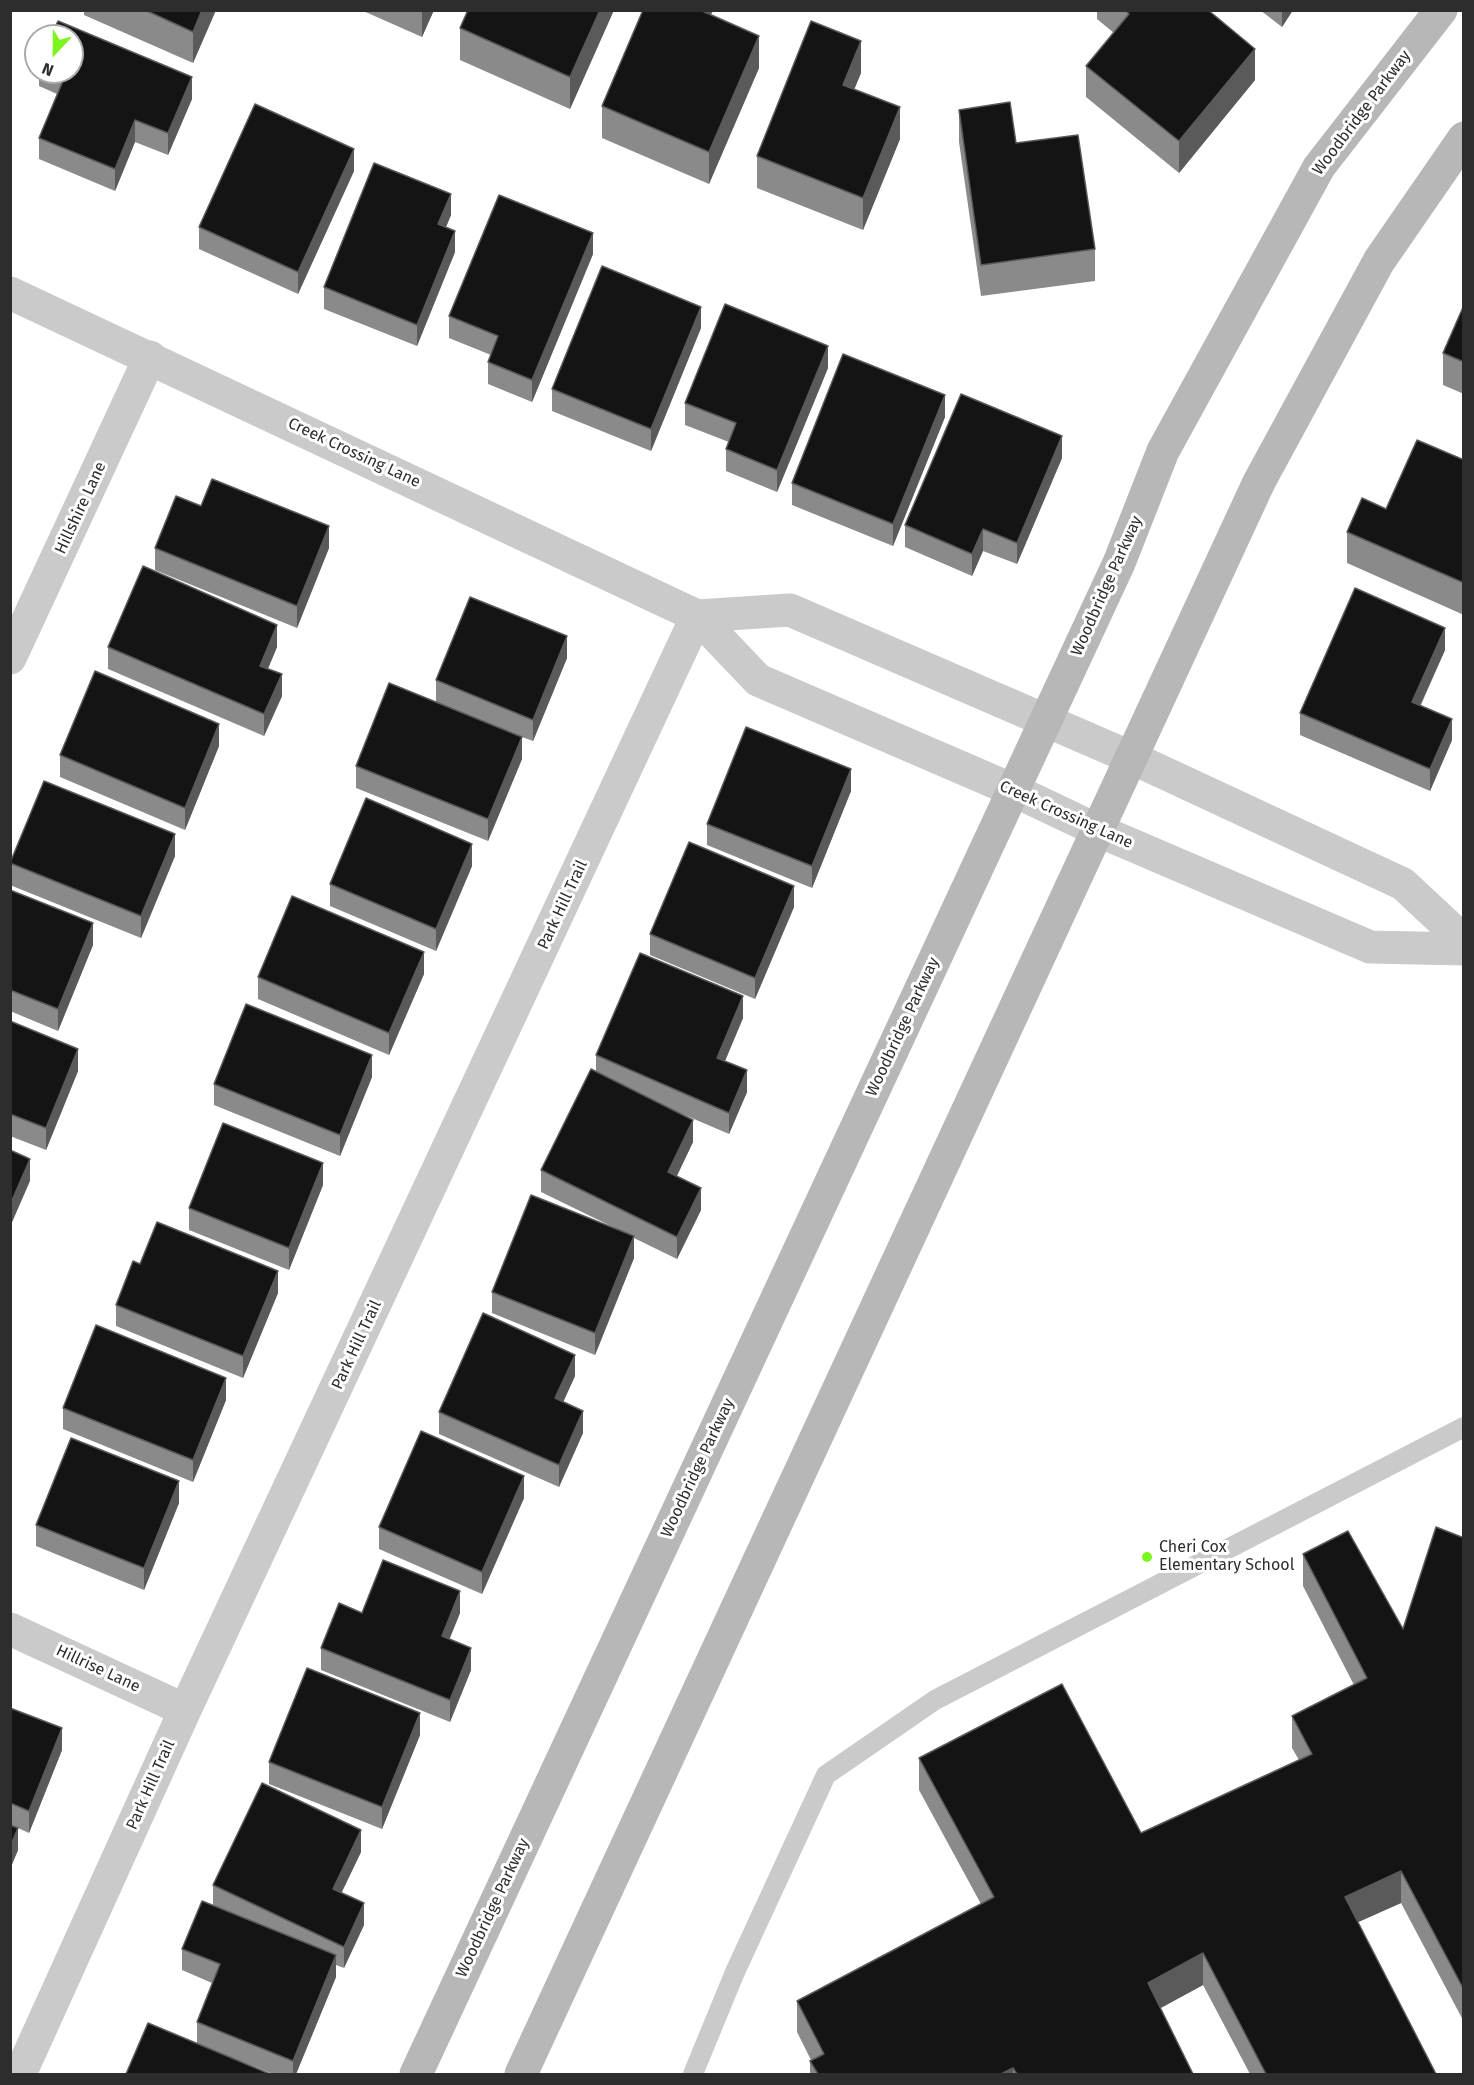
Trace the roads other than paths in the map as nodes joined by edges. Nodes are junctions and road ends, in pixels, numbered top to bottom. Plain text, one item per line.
1 (1441, 10) edge
2 (1464, 138) edge
3 (10, 293) edge
4 (150, 357) junction
5 (697, 616) junction
6 (10, 658) edge
7 (1046, 719) junction
8 (1130, 757) junction
9 (1013, 790) junction
10 (1097, 830) junction
11 (1464, 942) edge
12 (1464, 949) edge
13 (1464, 1427) edge
14 (10, 1629) edge
15 (185, 1710) junction
16 (20, 2074) edge
17 (416, 2074) edge
18 (521, 2074) edge
19 (693, 2074) edge

1 - 7 main road, Woodbridge Parkway
2 - 8 main road
3 - 4 street, Creek Crossing Lane
4 - 5 street, Creek Crossing Lane
4 - 6 street, Hillshire Lane
5 - 7 street, Creek Crossing Lane
5 - 9 street, Creek Crossing Lane
5 - 15 street, Park Hill Trail
7 - 8 street, Creek Crossing Lane
7 - 9 main road, Woodbridge Parkway
8 - 10 main road
8 - 11 street, Creek Crossing Lane
9 - 10 street, Creek Crossing Lane
9 - 17 main road, Woodbridge Parkway
10 - 12 street, Creek Crossing Lane
10 - 18 main road
13 - 19 lane
14 - 15 street, Hillrise Lane
15 - 16 street, Park Hill Trail

